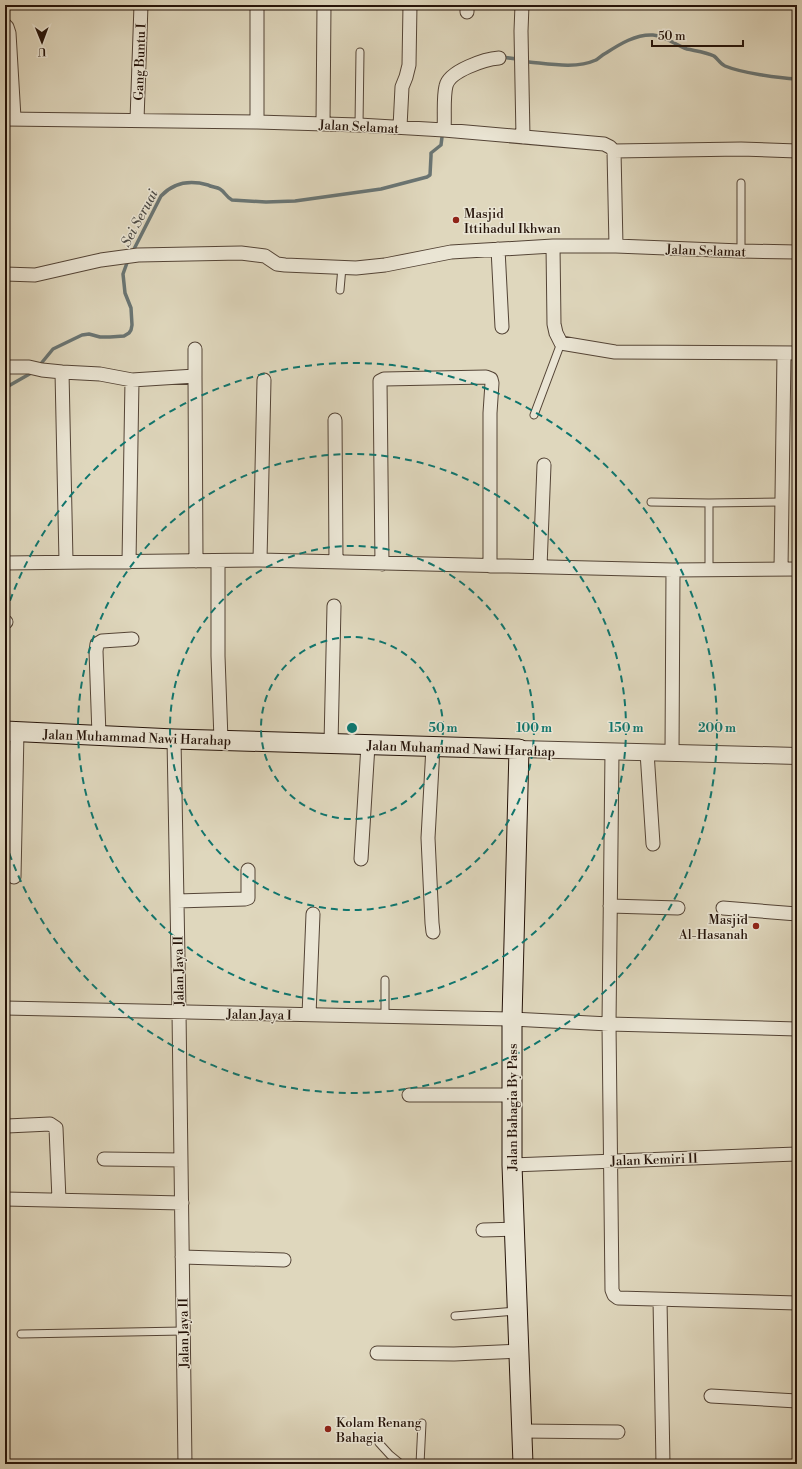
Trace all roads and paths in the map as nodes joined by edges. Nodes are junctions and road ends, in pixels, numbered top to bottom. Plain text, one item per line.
1 (141, 5) edge
2 (257, 5) edge
3 (324, 5) edge
4 (410, 5) edge
5 (522, 5) edge
6 (5, 25) edge
7 (360, 52) dead end
8 (499, 58) dead end
9 (10, 118) edge
10 (137, 120) junction
11 (257, 122) junction
12 (323, 124) junction
13 (359, 125) junction
14 (400, 127) junction
15 (444, 130) junction
16 (523, 137) junction
17 (614, 151) junction
18 (797, 151) edge
19 (741, 183) dead end
20 (553, 246) junction
21 (616, 246) junction
22 (498, 249) junction
23 (741, 251) junction
24 (797, 252) edge
25 (342, 267) junction
26 (5, 274) edge
27 (340, 290) dead end
28 (502, 327) dead end
29 (561, 343) junction
30 (195, 349) dead end
31 (784, 353) junction
32 (797, 353) edge
33 (5, 367) edge
34 (62, 372) junction
35 (195, 376) junction
36 (132, 380) junction
37 (264, 380) dead end
38 (534, 415) dead end
39 (334, 420) dead end
40 (544, 465) dead end
41 (651, 502) dead end
42 (782, 502) junction
43 (709, 503) junction
44 (260, 560) junction
45 (66, 561) junction
46 (196, 561) junction
47 (218, 561) junction
48 (129, 562) junction
49 (336, 562) junction
50 (5, 563) edge
51 (382, 564) junction
52 (490, 566) junction
53 (540, 567) junction
54 (781, 569) junction
55 (797, 569) edge
56 (673, 570) junction
57 (710, 570) junction
58 (334, 606) dead end
59 (132, 639) dead end
60 (11, 731) edge
61 (99, 735) junction
62 (174, 739) junction
63 (221, 740) junction
64 (331, 744) junction
65 (368, 745) junction
66 (433, 747) junction
67 (518, 749) junction
68 (612, 752) junction
69 (647, 752) junction
70 (672, 753) junction
71 (797, 756) edge
72 (653, 844) dead end
73 (361, 859) dead end
74 (248, 870) dead end
75 (14, 877) dead end
76 (177, 901) junction
77 (610, 906) junction
78 (678, 908) dead end
79 (723, 908) dead end
80 (313, 914) dead end
81 (797, 914) edge
82 (433, 932) dead end
83 (385, 980) dead end
84 (5, 1008) edge
85 (179, 1012) junction
86 (309, 1015) junction
87 (386, 1016) junction
88 (512, 1019) junction
89 (609, 1024) junction
90 (797, 1029) edge
91 (409, 1094) dead end
92 (512, 1095) junction
93 (7, 1126) dead end
94 (797, 1154) edge
95 (104, 1159) dead end
96 (181, 1160) junction
97 (610, 1160) junction
98 (512, 1165) junction
99 (5, 1199) edge
100 (59, 1200) junction
101 (182, 1203) junction
102 (514, 1229) junction
103 (483, 1230) dead end
104 (182, 1257) junction
105 (284, 1260) dead end
106 (660, 1300) junction
107 (797, 1303) edge
108 (517, 1311) junction
109 (455, 1316) dead end
110 (183, 1331) junction
111 (20, 1334) dead end
112 (519, 1351) junction
113 (377, 1353) dead end
114 (711, 1396) dead end
115 (797, 1401) edge
116 (422, 1423) dead end
117 (522, 1431) junction
118 (618, 1432) dead end
119 (379, 1443) dead end
120 (185, 1464) edge
121 (401, 1464) edge
122 (420, 1464) edge
123 (523, 1464) edge
124 (663, 1464) edge

1 - 10 street, Gang Buntu I
2 - 11 street
3 - 12 street
4 - 14 street
5 - 16 street
6 - 9 street
7 - 13 lane
8 - 15 street
9 - 10 street, Jalan Selamat
10 - 11 street, Jalan Selamat
11 - 12 street, Jalan Selamat
12 - 13 street, Jalan Selamat
13 - 14 street, Jalan Selamat
14 - 15 street, Jalan Selamat
15 - 16 street, Jalan Selamat
16 - 17 street, Jalan Selamat
17 - 18 street
17 - 21 street
19 - 23 lane
20 - 21 street, Jalan Selamat
20 - 22 street, Jalan Selamat
20 - 29 street
21 - 23 street, Jalan Selamat
22 - 25 street, Jalan Selamat
22 - 28 street
23 - 24 street, Jalan Selamat
25 - 26 street, Jalan Selamat
25 - 27 lane
29 - 31 street
29 - 38 lane
30 - 35 street
31 - 32 street
31 - 42 street
33 - 34 street
34 - 36 street
34 - 45 street
35 - 36 street
35 - 46 street
36 - 48 street
37 - 44 street
39 - 49 street
40 - 53 street
41 - 43 lane
42 - 43 lane
42 - 54 street
43 - 57 lane
44 - 47 street
44 - 49 street
45 - 48 street
45 - 50 street
46 - 47 street
46 - 48 street
47 - 63 street
49 - 51 street
51 - 52 street
51 - 52 street
52 - 53 street
53 - 56 street
54 - 55 street
54 - 57 street
56 - 57 street
56 - 70 street
58 - 64 street
59 - 61 street
60 - 61 main road, Jalan Muhammad Nawi Harahap
60 - 75 street
61 - 62 main road, Jalan Muhammad Nawi Harahap
62 - 63 main road, Jalan Muhammad Nawi Harahap
62 - 76 street, Jalan Jaya II
63 - 64 main road, Jalan Muhammad Nawi Harahap
64 - 65 main road, Jalan Muhammad Nawi Harahap
65 - 66 main road, Jalan Muhammad Nawi Harahap
65 - 73 street
66 - 67 main road, Jalan Muhammad Nawi Harahap
66 - 82 street
67 - 68 street, Jalan Muhammad Nawi Harahap
67 - 88 main road, Jalan Bahagia By Pass
68 - 69 street, Jalan Muhammad Nawi Harahap
68 - 77 street
69 - 70 street, Jalan Muhammad Nawi Harahap
69 - 72 street
70 - 71 street, Jalan Muhammad Nawi Harahap
74 - 76 street
76 - 85 street, Jalan Jaya II
77 - 78 street
77 - 89 street
79 - 81 street
80 - 86 street
83 - 87 lane
84 - 85 street, Jalan Jaya I
85 - 86 street, Jalan Jaya I
85 - 96 street, Jalan Jaya II
86 - 87 street, Jalan Jaya I
87 - 88 street, Jalan Jaya I
88 - 89 street, Jalan Jaya I
88 - 92 main road, Jalan Bahagia By Pass
89 - 90 street, Jalan Jaya I
89 - 97 street
91 - 92 street
92 - 98 main road, Jalan Bahagia By Pass
93 - 100 street
94 - 97 street, Jalan Kemiri II
95 - 96 street
96 - 101 street, Jalan Jaya II
97 - 98 street, Jalan Kemiri II
97 - 106 street
98 - 102 main road, Jalan Bahagia By Pass
99 - 100 street
100 - 101 street
101 - 104 street, Jalan Jaya II
102 - 103 street
102 - 108 main road, Jalan Bahagia By Pass
104 - 105 street
104 - 110 street, Jalan Jaya II
106 - 107 street
106 - 124 street
108 - 109 lane
108 - 112 main road, Jalan Bahagia By Pass
110 - 111 lane
110 - 120 street, Jalan Jaya II
112 - 113 street
112 - 117 main road, Jalan Bahagia By Pass
114 - 115 street
116 - 122 lane
117 - 118 street
117 - 123 main road, Jalan Bahagia By Pass
119 - 121 lane

